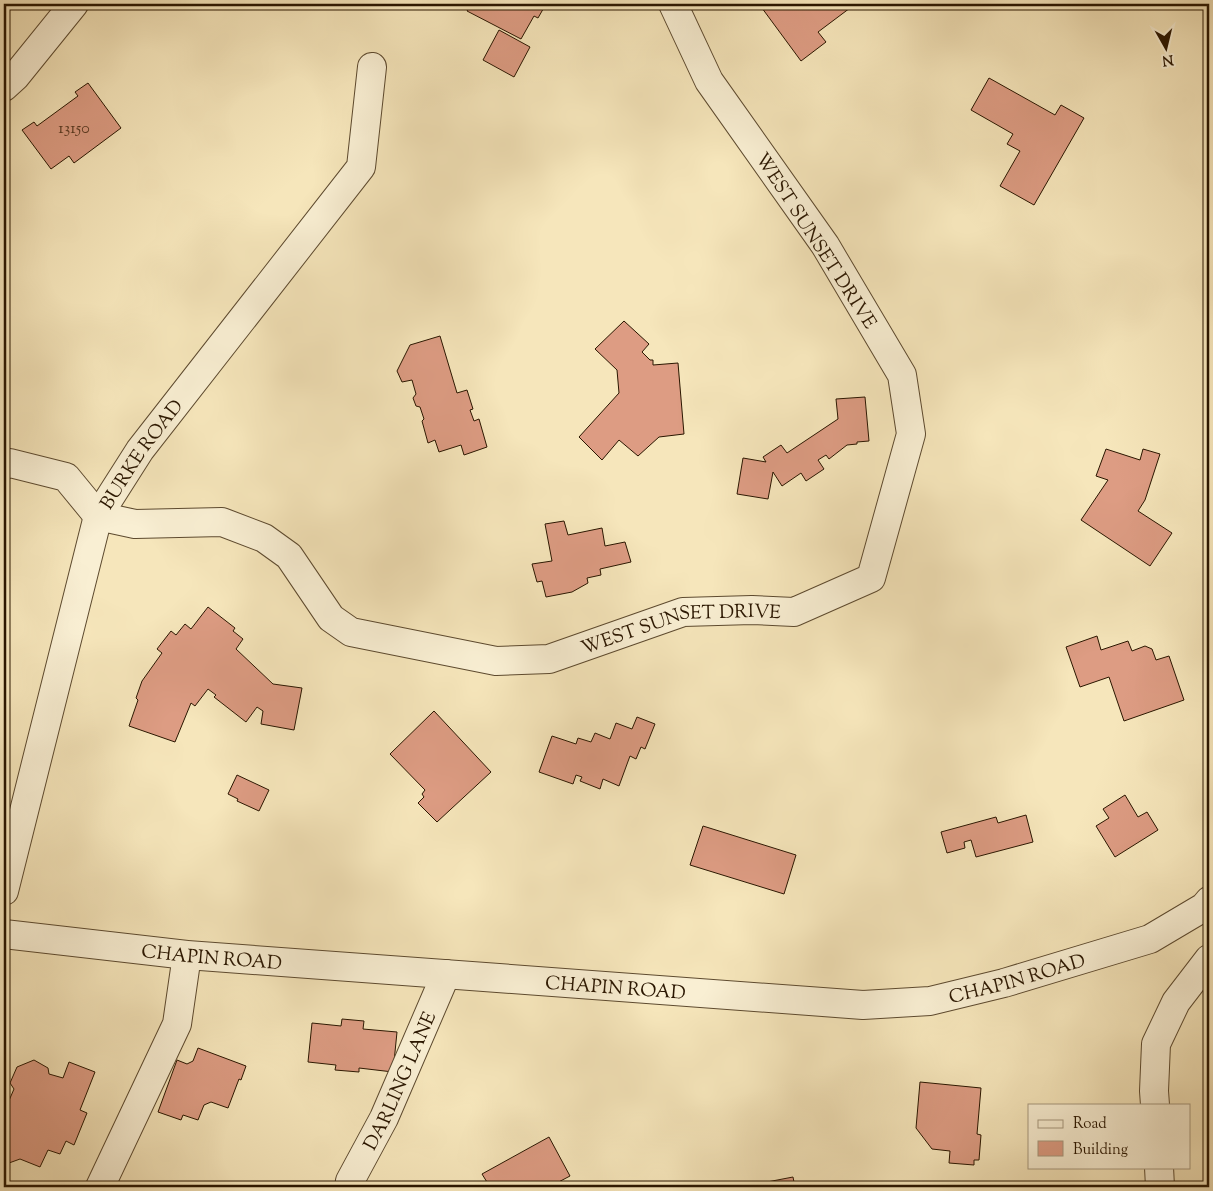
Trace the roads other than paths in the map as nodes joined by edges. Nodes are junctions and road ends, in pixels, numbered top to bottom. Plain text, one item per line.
1 (74, 4) edge
2 (674, 4) edge
3 (372, 68) dead end
4 (4, 87) edge
5 (4, 464) edge
6 (98, 516) junction
7 (4, 891) edge
8 (1209, 902) edge
9 (4, 934) edge
10 (187, 955) junction
11 (1209, 959) edge
12 (446, 974) junction
13 (1155, 1104) edge
14 (1159, 1168) edge
15 (100, 1187) edge
16 (349, 1187) edge
17 (1160, 1187) edge

1 - 4 street
2 - 6 street, WEST SUNSET DRIVE
3 - 6 street, BURKE ROAD
5 - 6 street
6 - 7 street, BURKE ROAD
8 - 12 street, CHAPIN ROAD
9 - 10 street, CHAPIN ROAD
10 - 12 street, CHAPIN ROAD
10 - 15 street
11 - 13 street
12 - 16 street, DARLING LANE
14 - 17 street

